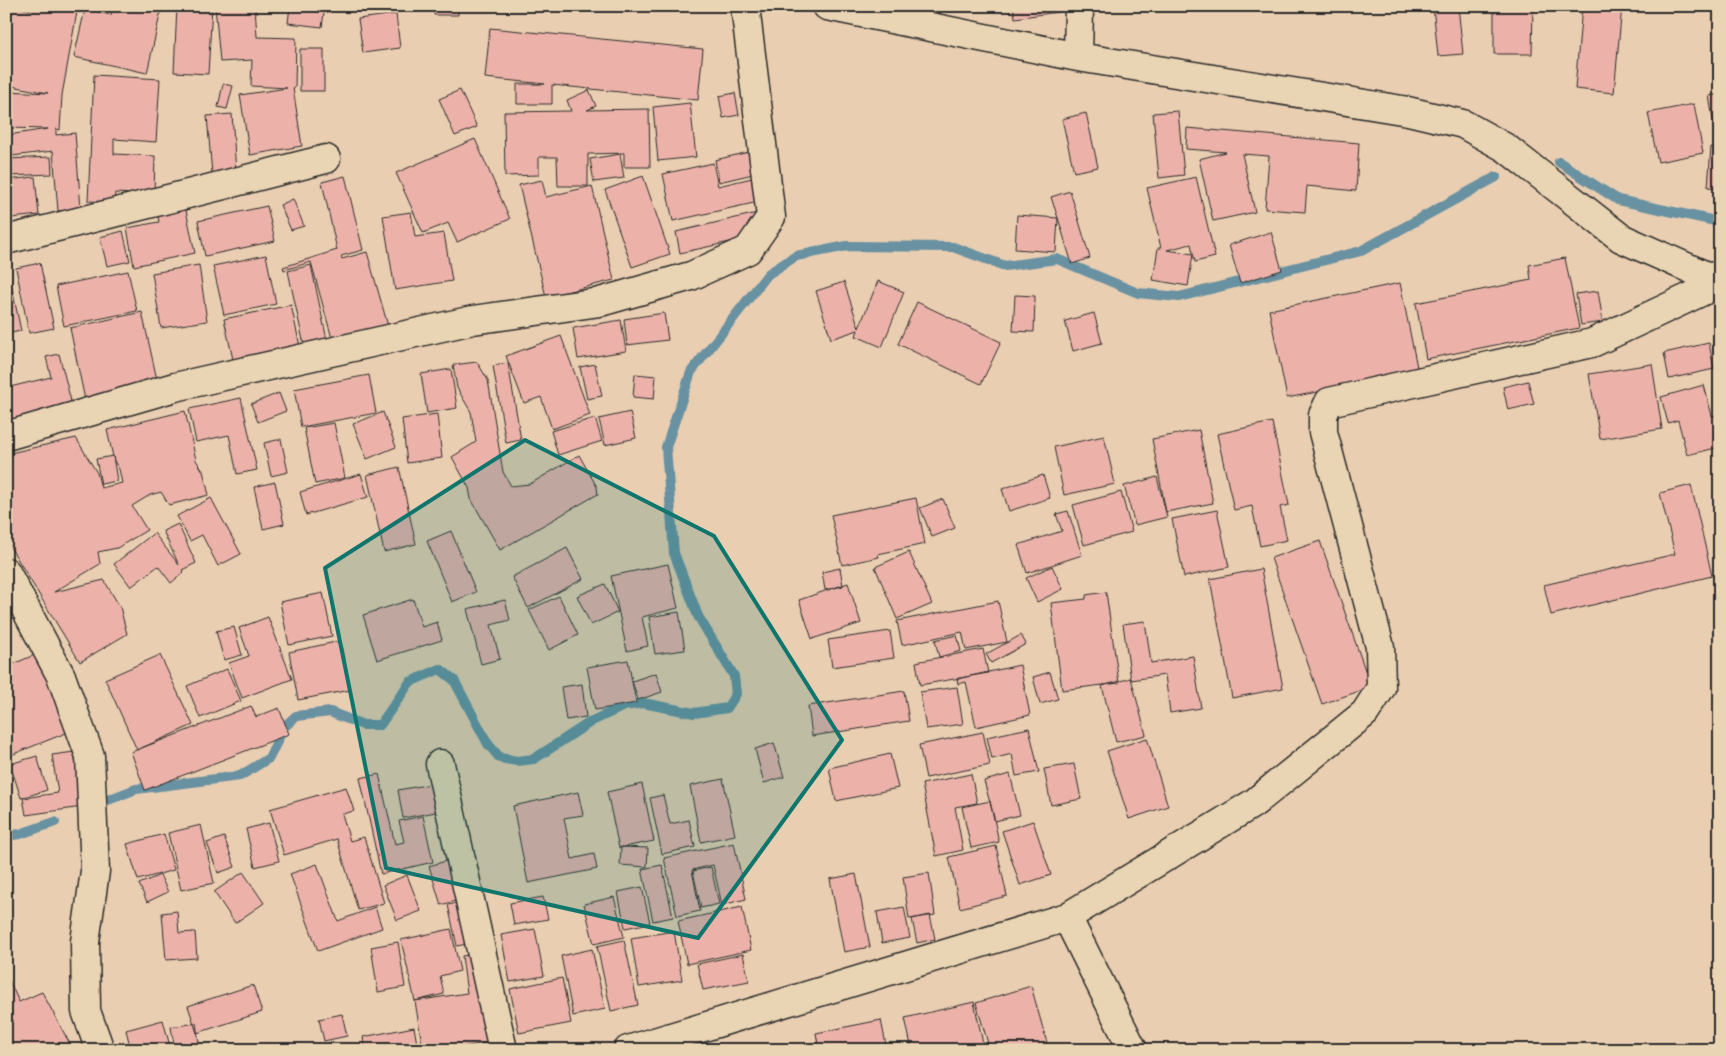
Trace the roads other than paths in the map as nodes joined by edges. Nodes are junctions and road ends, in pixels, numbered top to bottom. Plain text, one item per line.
1 (746, 6) edge
2 (827, 6) edge
3 (1079, 6) edge
4 (1078, 57) junction
5 (326, 159) dead end
6 (6, 240) edge
7 (1720, 283) edge
8 (6, 436) edge
9 (6, 572) edge
10 (440, 764) dead end
11 (1066, 917) junction
12 (100, 1050) edge
13 (503, 1050) edge
14 (628, 1050) edge
15 (1133, 1050) edge

1 - 8 street
2 - 4 street
3 - 4 street
4 - 7 street
5 - 6 street
7 - 11 street
9 - 12 street
10 - 13 street
11 - 14 street
11 - 15 street

